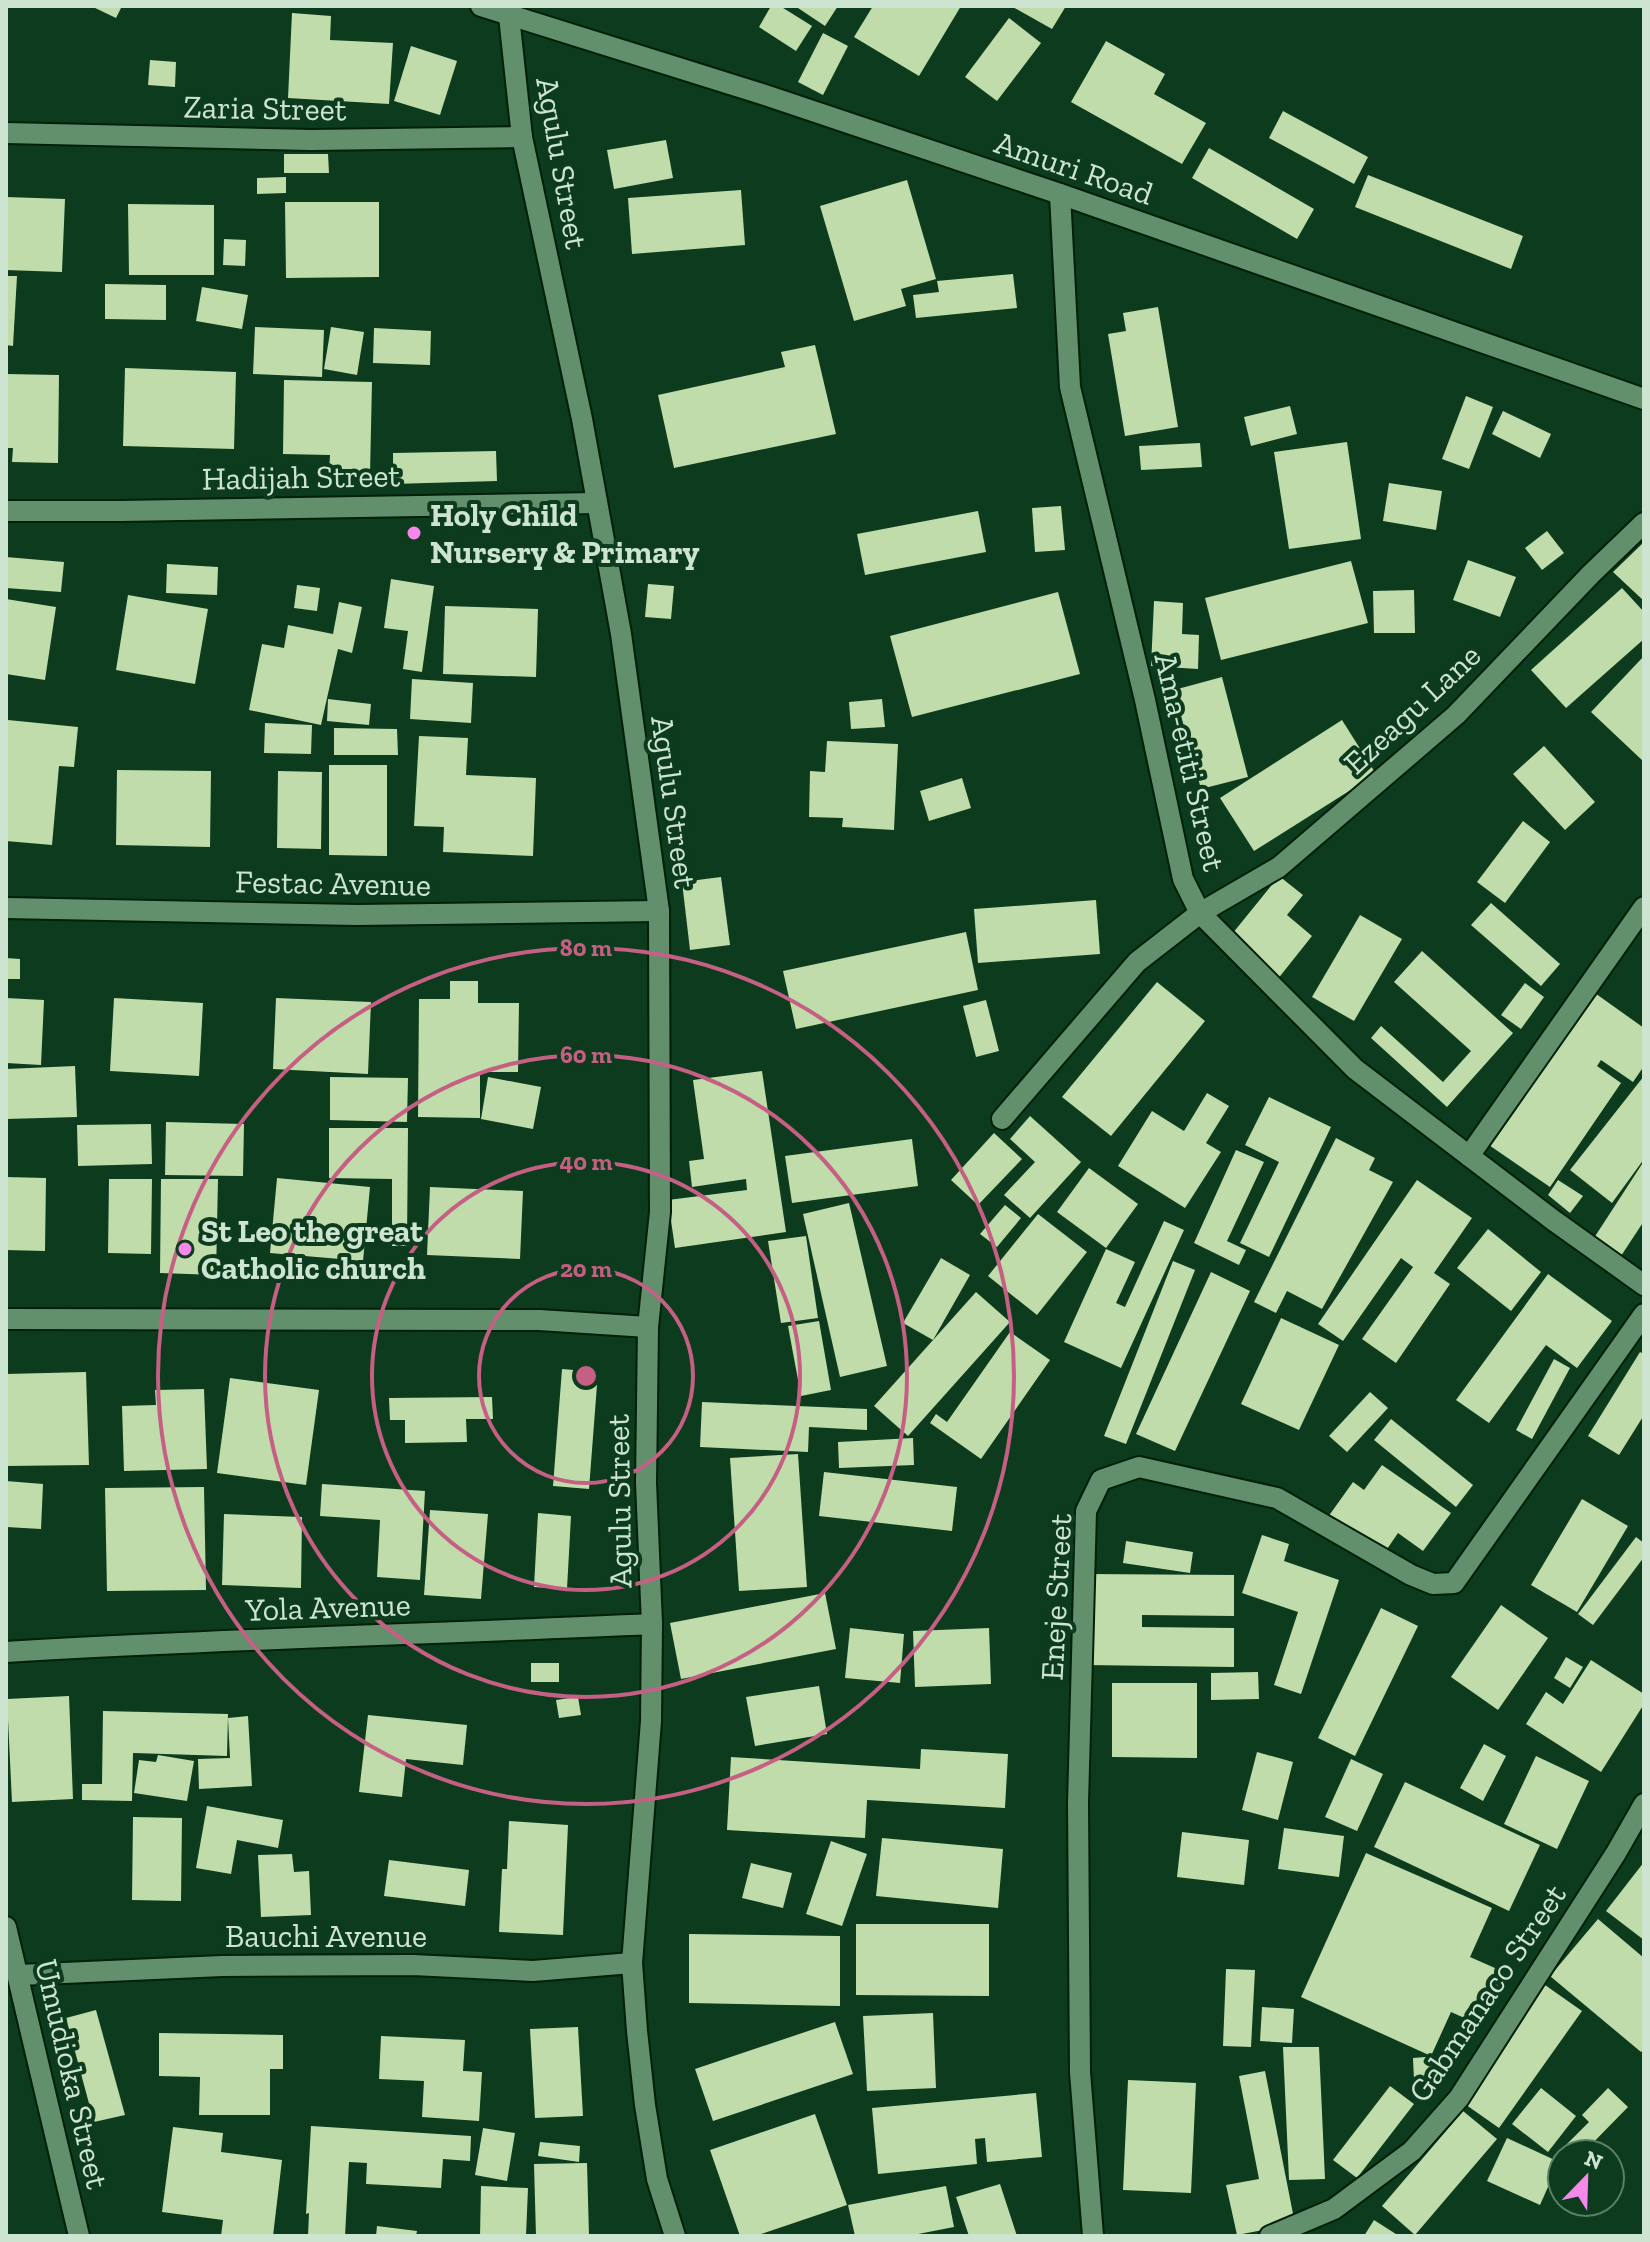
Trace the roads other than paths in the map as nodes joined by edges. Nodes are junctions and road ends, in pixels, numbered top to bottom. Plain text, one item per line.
1 (481, 6) edge
2 (508, 11) edge
3 (6, 133) edge
4 (522, 137) junction
5 (1060, 194) junction
6 (1644, 399) edge
7 (597, 503) junction
8 (6, 511) edge
9 (1644, 523) edge
10 (1644, 907) edge
11 (6, 908) edge
12 (659, 911) junction
13 (1200, 913) junction
14 (1002, 1119) dead end
15 (1469, 1156) junction
16 (1644, 1285) edge
17 (1644, 1314) edge
18 (6, 1319) edge
19 (648, 1327) junction
20 (652, 1624) junction
21 (6, 1652) edge
22 (1644, 1804) edge
23 (6, 1927) edge
24 (632, 1963) junction
25 (19, 1975) junction
26 (79, 2236) edge
27 (675, 2236) edge
28 (1093, 2236) edge
29 (1270, 2236) edge

1 - 2 street, Amuri Road
2 - 4 street, Agulu Street
2 - 5 street, Amuri Road
3 - 4 street, Zaria Street
4 - 7 street, Agulu Street
5 - 6 street, Amuri Road
5 - 13 street, Ama-etiti Street
7 - 8 street, Hadijah Street
7 - 12 street, Agulu Street
9 - 13 street, Ezeagu Lane
10 - 15 street
11 - 12 street, Festac Avenue
12 - 19 street, Agulu Street
13 - 14 street, Ezeagu Lane
13 - 15 street, Ama-etiti Street
15 - 16 street, Ama-etiti Street
17 - 28 street, Eneje Street
18 - 19 street
19 - 20 street, Agulu Street
20 - 21 street, Yola Avenue
20 - 24 street, Agulu Street
22 - 29 street, Gabmanaco Street
23 - 25 street, Umudioka Street
24 - 25 street, Bauchi Avenue
24 - 27 street, Agulu Street
25 - 26 street, Umudioka Street

